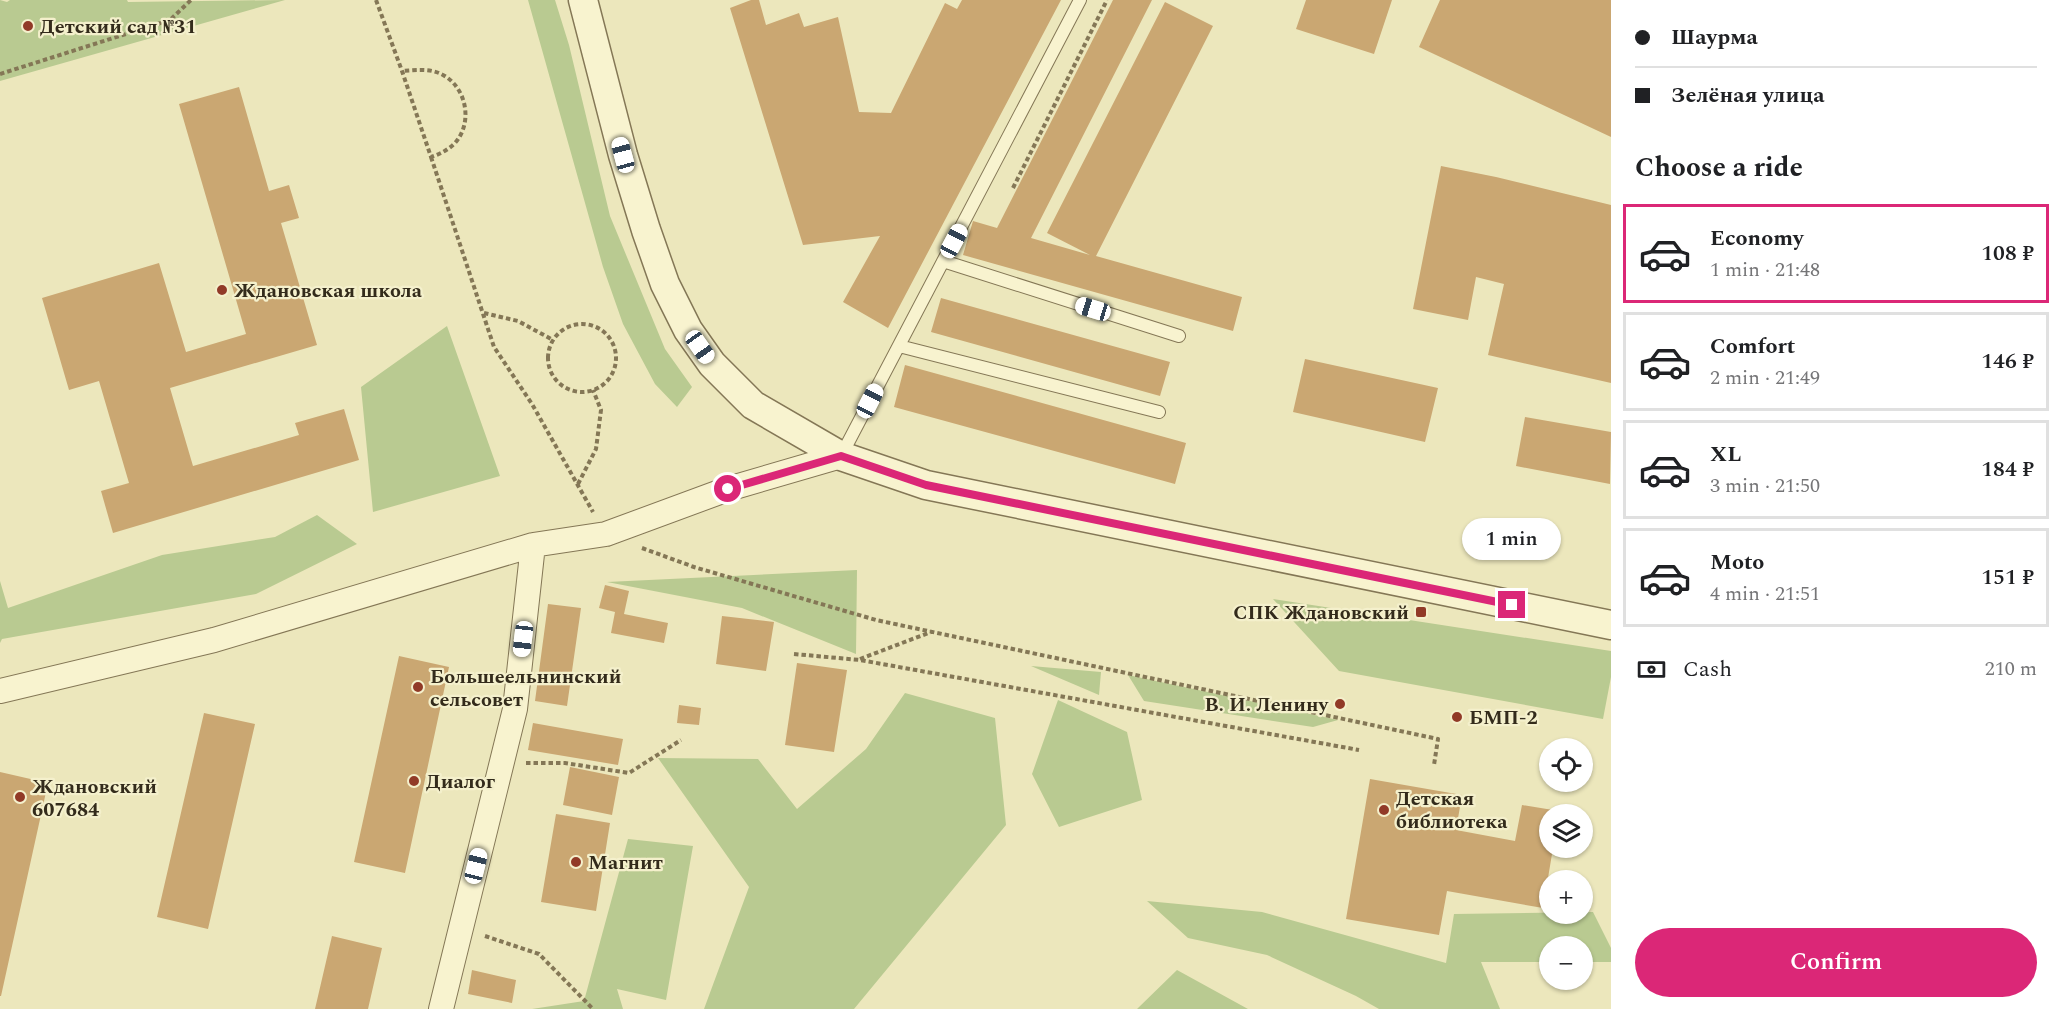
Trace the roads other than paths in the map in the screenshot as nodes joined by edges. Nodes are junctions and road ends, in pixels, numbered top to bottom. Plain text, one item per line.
1 (583, 0) edge
2 (1080, 0) edge
3 (944, 261) junction
4 (1179, 336) dead end
5 (899, 346) junction
6 (1159, 412) dead end
7 (841, 456) junction
8 (533, 545) junction
9 (1611, 625) edge
10 (0, 691) edge
11 (441, 1009) edge

1 - 7 street
2 - 3 lane
3 - 4 lane
3 - 5 lane
5 - 6 lane
5 - 7 lane
7 - 8 street
7 - 9 street
8 - 10 street
8 - 11 street

